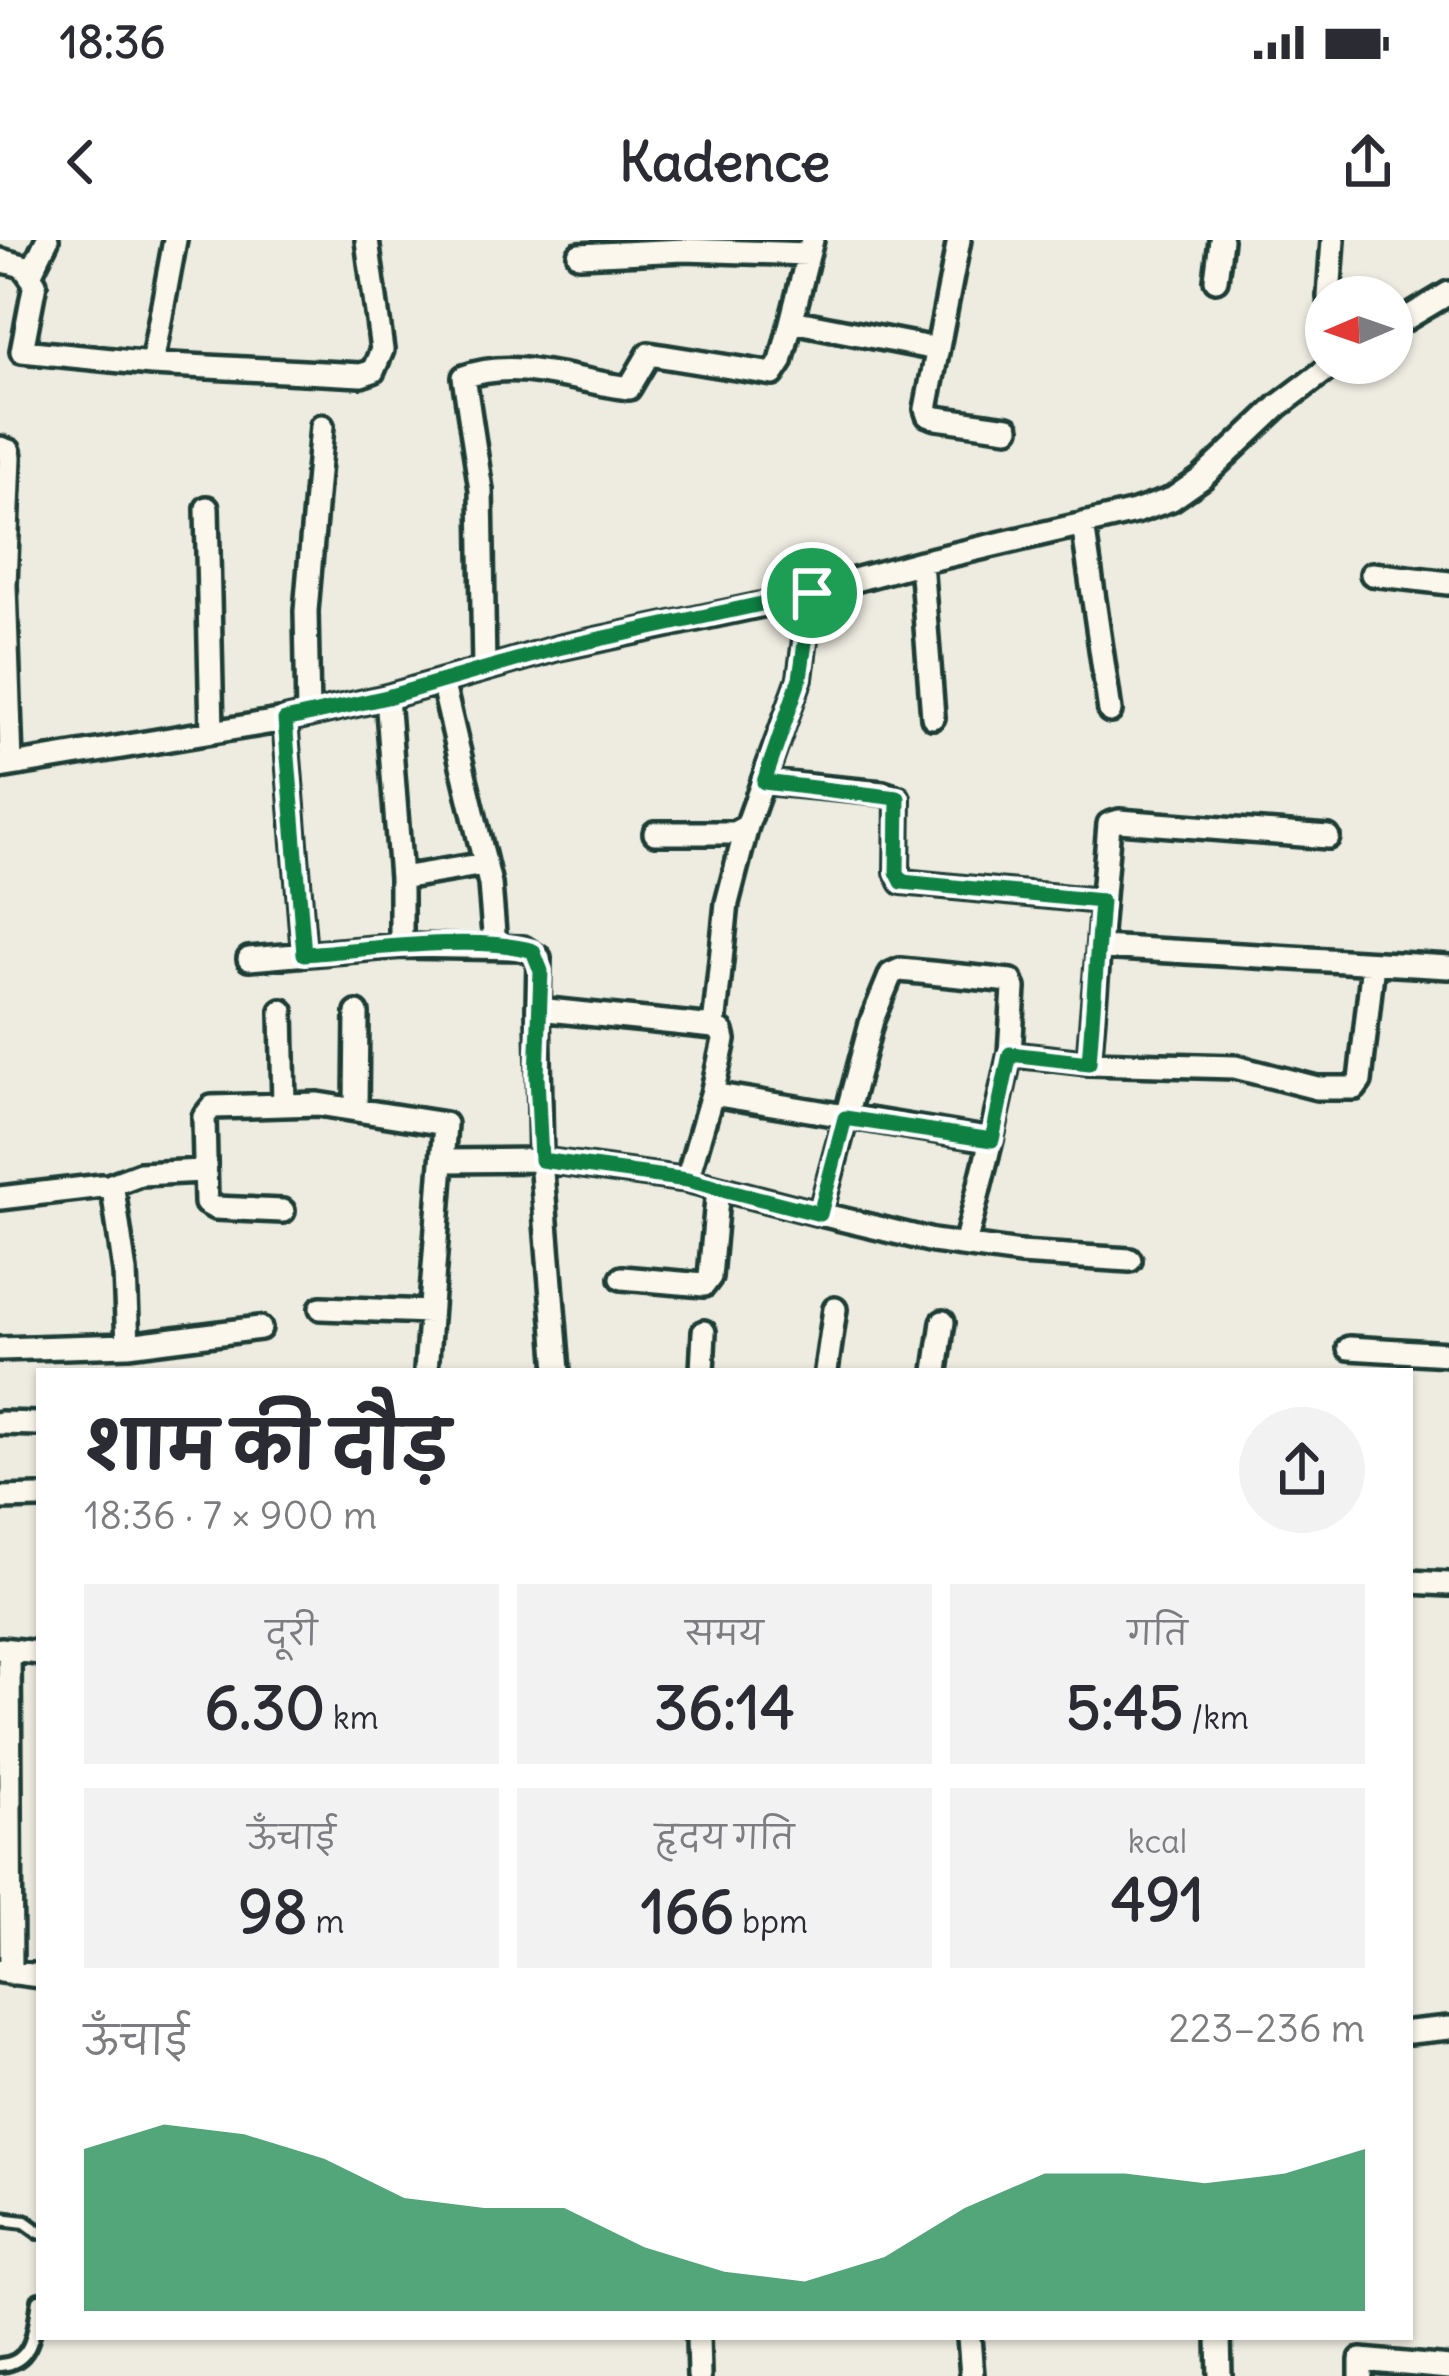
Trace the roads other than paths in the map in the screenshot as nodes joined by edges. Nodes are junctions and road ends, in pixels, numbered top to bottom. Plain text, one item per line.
1 (47, 240) edge
2 (175, 240) edge
3 (367, 240) edge
4 (958, 240) edge
5 (1221, 240) edge
6 (1333, 240) edge
7 (810, 247) edge
8 (579, 255) dead end
9 (0, 260) edge
10 (31, 273) junction
11 (1330, 276) edge
12 (1216, 280) dead end
13 (1449, 293) edge
14 (1413, 314) edge
15 (792, 321) junction
16 (11, 349) edge
17 (937, 350) junction
18 (152, 364) junction
19 (1306, 384) edge
20 (322, 426) dead end
21 (1008, 428) dead end
22 (0, 448) edge
23 (207, 508) dead end
24 (1083, 524) junction
25 (921, 562) junction
26 (1372, 574) dead end
27 (1449, 583) edge
28 (812, 593) junction
29 (484, 669) junction
30 (442, 681) junction
31 (387, 697) junction
32 (1110, 711) dead end
33 (308, 715) junction
34 (933, 717) dead end
35 (285, 720) junction
36 (212, 732) junction
37 (6, 765) edge
38 (764, 782) junction
39 (747, 826) junction
40 (655, 833) dead end
41 (1328, 837) dead end
42 (485, 864) junction
43 (401, 878) junction
44 (1101, 901) junction
45 (401, 946) junction
46 (495, 946) junction
47 (1100, 946) junction
48 (304, 954) junction
49 (249, 959) dead end
50 (1373, 964) junction
51 (1449, 967) edge
52 (538, 1009) junction
53 (282, 1011) dead end
54 (357, 1013) dead end
55 (714, 1028) junction
56 (1010, 1054) junction
57 (1089, 1063) junction
58 (712, 1094) junction
59 (284, 1105) junction
60 (356, 1109) junction
61 (845, 1118) junction
62 (992, 1140) junction
63 (541, 1160) junction
64 (444, 1161) junction
65 (203, 1171) junction
66 (687, 1180) junction
67 (108, 1186) junction
68 (718, 1188) junction
69 (0, 1198) edge
70 (284, 1211) dead end
71 (820, 1214) junction
72 (965, 1246) junction
73 (1130, 1260) dead end
74 (622, 1278) dead end
75 (320, 1308) dead end
76 (836, 1309) dead end
77 (430, 1312) junction
78 (943, 1322) dead end
79 (260, 1328) dead end
80 (704, 1332) dead end
81 (128, 1345) junction
82 (1349, 1348) dead end
83 (0, 1349) edge
84 (1449, 1354) edge
85 (426, 1368) edge
86 (558, 1368) edge
87 (702, 1368) edge
88 (826, 1368) edge
89 (936, 1368) edge
90 (0, 1423) edge
91 (36, 1424) edge
92 (36, 1497) edge
93 (0, 1498) edge
94 (1413, 1582) edge
95 (1449, 1584) edge
96 (5, 1650) edge
97 (36, 1653) edge
98 (6, 1972) edge
99 (36, 1976) edge
100 (1449, 2028) edge
101 (1413, 2032) edge
102 (0, 2219) edge
103 (36, 2230) edge
104 (36, 2312) edge
105 (698, 2340) edge
106 (970, 2340) edge
107 (1219, 2340) edge
108 (0, 2365) edge
109 (1449, 2368) edge
110 (699, 2376) edge
111 (972, 2376) edge
112 (1220, 2376) edge
113 (1361, 2376) edge

1 - 10 street
2 - 18 street
3 - 18 street
4 - 17 street
5 - 12 street
6 - 11 street
7 - 8 street
7 - 15 street
9 - 10 street
10 - 16 street
13 - 14 street
15 - 17 street
15 - 29 street
16 - 18 street
17 - 21 street
19 - 24 street
20 - 33 street
22 - 37 street
23 - 36 street
24 - 25 street
24 - 32 street
25 - 28 street
25 - 34 street
26 - 27 street
28 - 29 street
28 - 38 street
29 - 30 street
30 - 31 street
30 - 42 street
31 - 33 street
31 - 43 street
33 - 35 street
35 - 36 street
35 - 48 street
36 - 37 street
38 - 39 street
38 - 44 street
39 - 40 street
39 - 55 street
41 - 44 street
42 - 43 street
42 - 46 street
43 - 45 street
44 - 47 street
45 - 46 street
45 - 48 street
46 - 52 street
47 - 50 street
47 - 57 street
48 - 49 street
50 - 51 street
50 - 57 street
52 - 55 street
52 - 63 street
53 - 59 street
54 - 60 street
55 - 58 street
56 - 57 street
56 - 61 street
56 - 62 street
58 - 61 street
58 - 66 street
59 - 60 street
59 - 65 street
60 - 64 street
61 - 62 street
61 - 71 street
62 - 72 street
63 - 64 street
63 - 66 street
63 - 86 street
64 - 77 street
65 - 67 street
65 - 70 street
66 - 68 street
67 - 69 street
67 - 81 street
68 - 71 street
68 - 74 street
71 - 72 street
72 - 73 street
75 - 77 street
76 - 88 street
77 - 85 street
78 - 89 street
79 - 81 street
80 - 87 street
81 - 83 street
82 - 84 street
90 - 91 street
92 - 93 street
94 - 95 street
96 - 97 street
96 - 98 street
98 - 99 street
100 - 101 street
102 - 103 lane
104 - 108 lane
105 - 110 street
106 - 111 street
107 - 112 street
109 - 113 street

